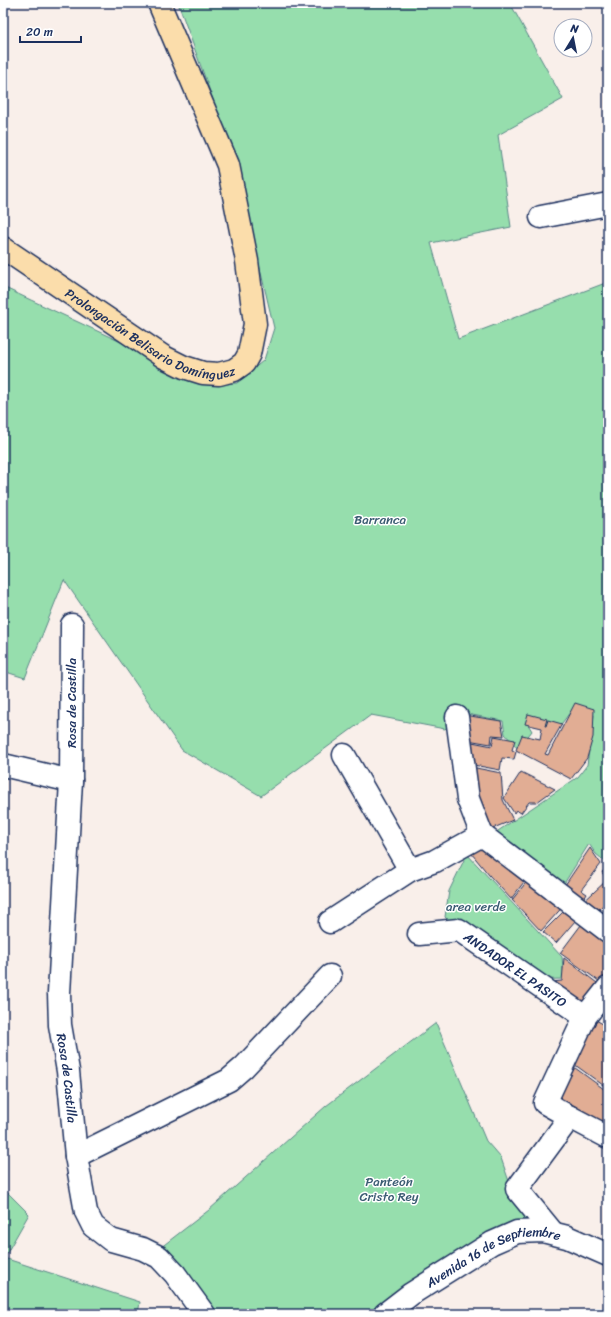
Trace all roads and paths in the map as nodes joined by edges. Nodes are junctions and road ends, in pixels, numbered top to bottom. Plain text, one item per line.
1 (159, 3) edge
2 (608, 204) edge
3 (541, 217) dead end
4 (3, 248) edge
5 (72, 625) dead end
6 (457, 717) dead end
7 (344, 755) dead end
8 (3, 765) edge
9 (71, 781) junction
10 (482, 835) junction
11 (410, 870) junction
12 (330, 922) dead end
13 (608, 931) edge
14 (419, 934) dead end
15 (330, 976) dead end
16 (608, 988) edge
17 (585, 1017) junction
18 (570, 1117) junction
19 (608, 1137) edge
20 (76, 1156) junction
21 (553, 1233) junction
22 (608, 1255) edge
23 (204, 1314) edge
24 (385, 1314) edge

1 - 4 main road, Prolongación Belisario Domínguez
2 - 3 street
5 - 9 street, Rosa de Castilla
6 - 10 street
7 - 11 street
8 - 9 street
9 - 20 street, Rosa de Castilla
10 - 11 street
10 - 13 street
11 - 12 street
14 - 17 street, ANDADOR EL PASITO
15 - 20 street
16 - 17 street
17 - 18 street
18 - 19 street
18 - 21 street
20 - 23 street, Rosa de Castilla
21 - 22 street, Avenida 16 de Septiembre
21 - 24 street, Avenida 16 de Septiembre

